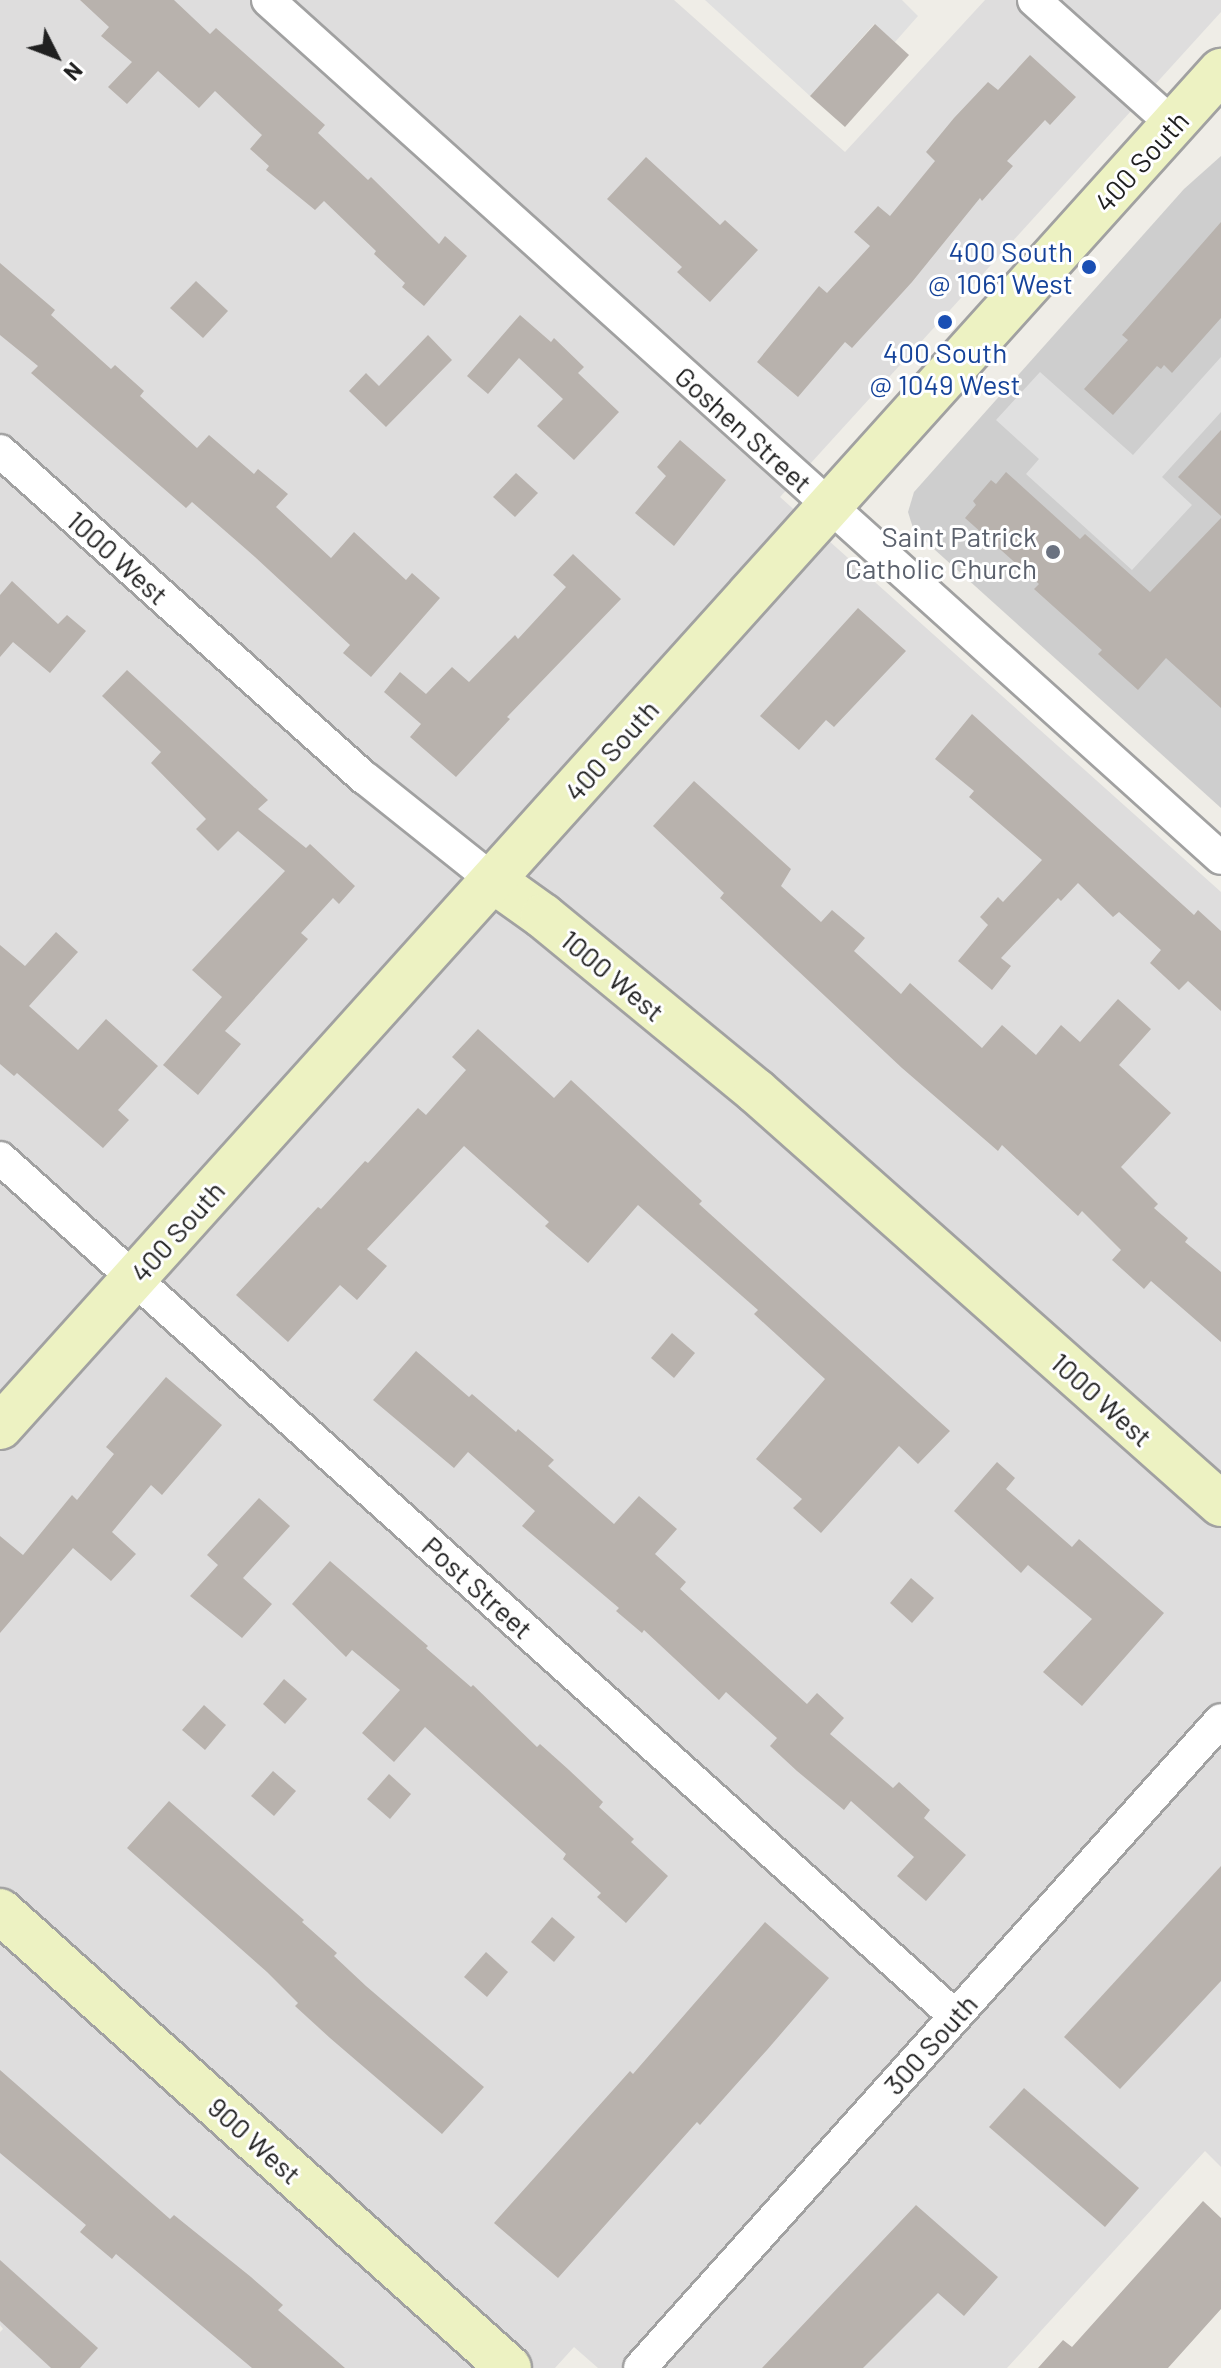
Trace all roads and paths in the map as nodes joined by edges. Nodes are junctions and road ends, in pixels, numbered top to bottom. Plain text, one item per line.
1 (268, 0) edge
2 (1034, 0) edge
3 (1221, 71) edge
4 (1174, 125) junction
5 (0, 451) edge
6 (830, 506) junction
7 (1221, 858) edge
8 (494, 881) junction
9 (0, 1158) edge
10 (134, 1278) junction
11 (0, 1427) edge
12 (1221, 1504) edge
13 (1221, 1720) edge
14 (0, 1911) edge
15 (955, 2016) junction
16 (509, 2368) edge
17 (640, 2368) edge

1 - 6 street, Goshen Street
2 - 4 street
3 - 4 main road, 400 South
4 - 6 main road, 400 South
5 - 8 street, 1000 West
6 - 7 street, Goshen Street
6 - 8 main road, 400 South
8 - 10 main road, 400 South
8 - 12 main road, 1000 West
9 - 10 street, Post Street
10 - 11 main road, 400 South
10 - 15 street, Post Street
13 - 15 street, 300 South
14 - 16 main road, 900 West
15 - 17 street, 300 South

